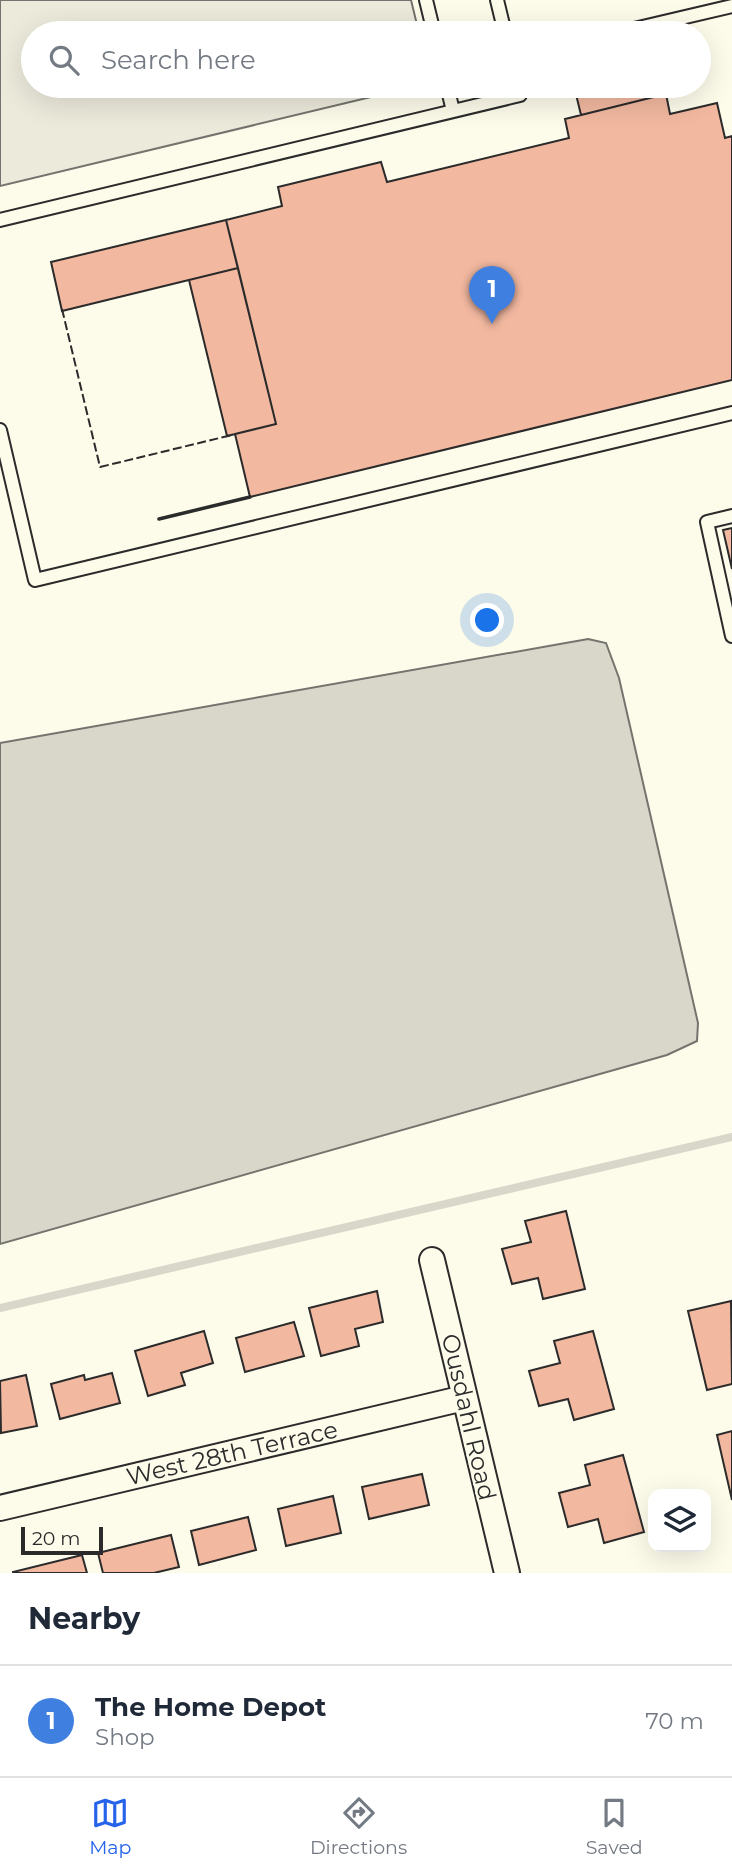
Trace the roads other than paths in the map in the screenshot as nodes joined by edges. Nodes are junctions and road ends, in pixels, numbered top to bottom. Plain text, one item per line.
1 (426, 0) edge
2 (497, 0) edge
3 (732, 6) edge
4 (431, 21) edge
5 (502, 21) edge
6 (668, 21) edge
7 (450, 98) edge
8 (507, 98) edge
9 (453, 111) junction
10 (0, 220) edge
11 (732, 413) edge
12 (0, 430) edge
13 (732, 516) edge
14 (732, 636) edge
15 (432, 1260) dead end
16 (464, 1398) junction
17 (0, 1508) edge
18 (507, 1573) edge

1 - 4 lane
2 - 5 lane
3 - 6 lane
7 - 9 lane
8 - 9 lane
9 - 10 lane
11 - 12 lane
13 - 14 lane
15 - 16 street, Ousdahl Road
16 - 17 street, West 28th Terrace
16 - 18 street, Ousdahl Road

